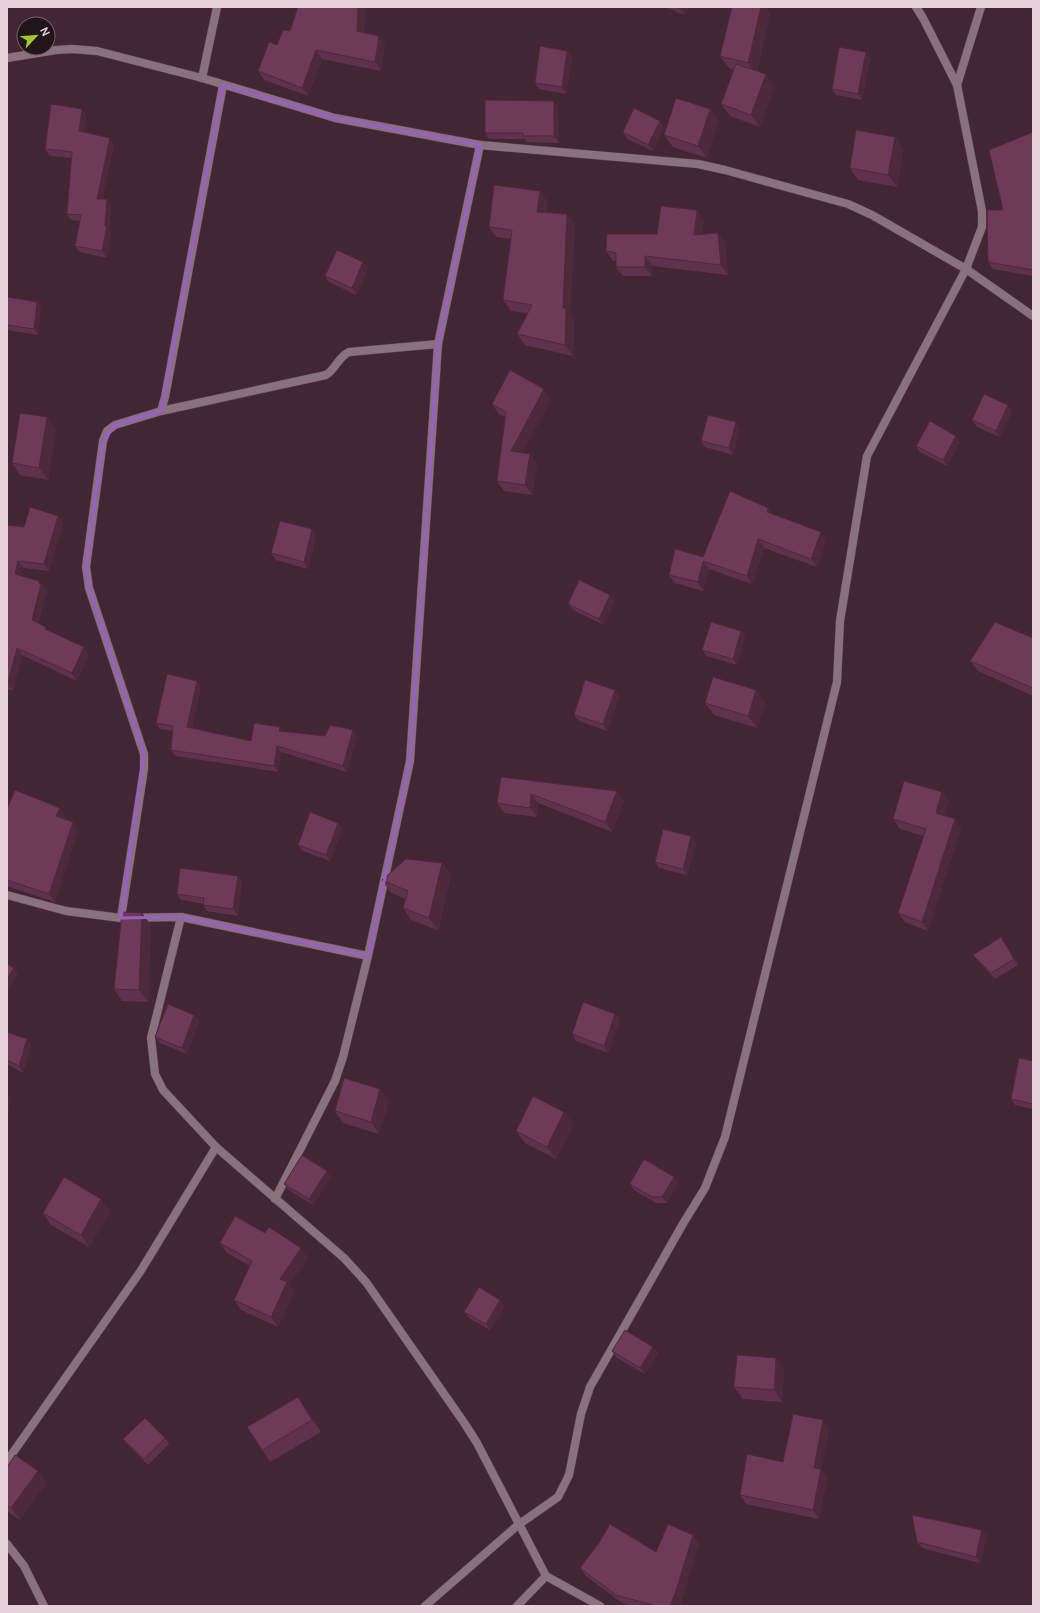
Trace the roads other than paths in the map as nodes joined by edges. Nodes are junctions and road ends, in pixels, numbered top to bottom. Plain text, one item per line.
1 (218, 7) edge
2 (916, 7) edge
3 (981, 7) edge
4 (7, 58) edge
5 (202, 78) junction
6 (223, 85) junction
7 (957, 85) junction
8 (480, 145) junction
9 (966, 269) junction
10 (1033, 316) edge
11 (438, 344) junction
12 (161, 411) junction
13 (7, 895) edge
14 (181, 917) junction
15 (121, 918) junction
16 (368, 956) junction
17 (216, 1147) junction
18 (275, 1199) junction
19 (7, 1461) edge
20 (518, 1525) junction
21 (7, 1544) edge
22 (546, 1576) junction
23 (44, 1606) edge
24 (425, 1606) edge
25 (517, 1606) edge
26 (600, 1606) edge

1 - 5 street
2 - 7 street
3 - 7 street
4 - 5 street
5 - 6 street
6 - 8 street
6 - 12 street
7 - 9 street
8 - 9 street
8 - 11 street
9 - 10 street
9 - 20 street
11 - 12 street
11 - 16 street
12 - 15 street
13 - 15 street
14 - 15 street
14 - 16 street
14 - 17 street
16 - 18 street
17 - 18 street
17 - 19 street
18 - 20 street
20 - 22 street
20 - 24 street
21 - 23 street
22 - 25 street
22 - 26 street

